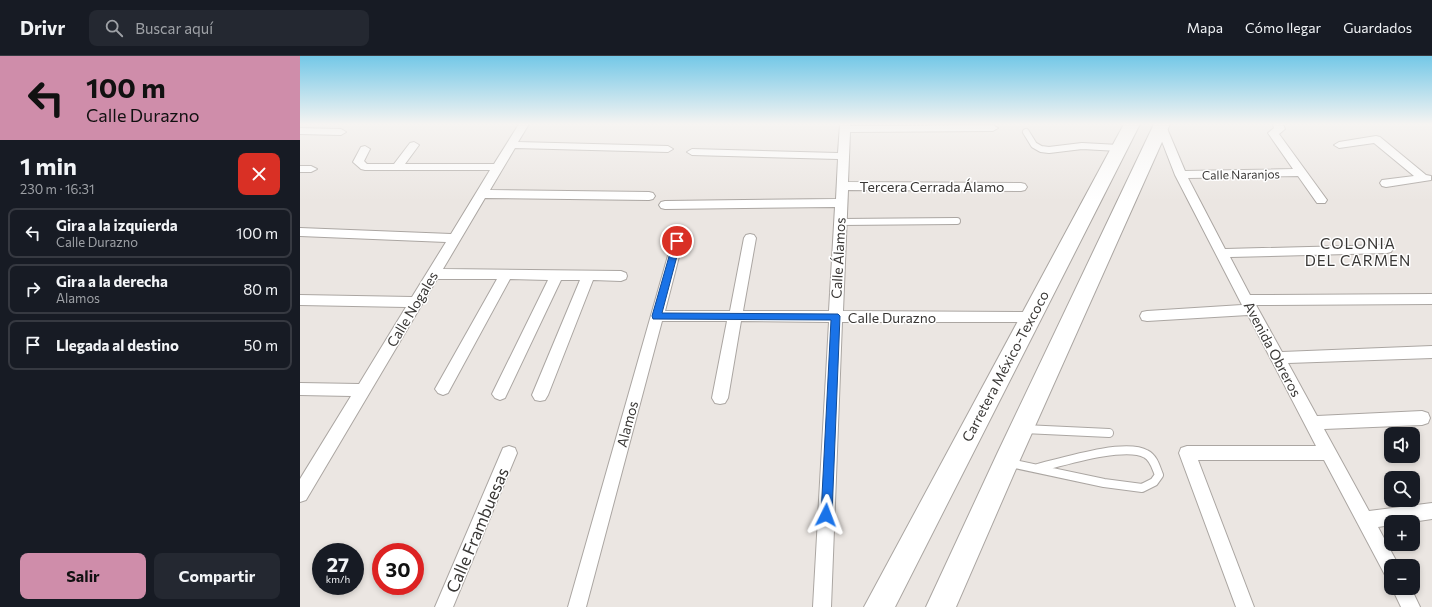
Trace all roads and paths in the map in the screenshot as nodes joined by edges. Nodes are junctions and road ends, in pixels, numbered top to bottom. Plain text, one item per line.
1 (364, 150) edge
2 (410, 150) edge
3 (508, 150) edge
4 (844, 150) edge
5 (1118, 150) edge
6 (1150, 150) edge
7 (1171, 150) edge
8 (1285, 150) edge
9 (1390, 150) edge
10 (692, 152) dead end
11 (844, 156) junction
12 (498, 167) junction
13 (396, 168) junction
14 (1301, 172) junction
15 (1181, 175) junction
16 (1427, 178) edge
17 (1386, 183) dead end
18 (842, 186) junction
19 (1021, 187) dead end
20 (482, 194) junction
21 (649, 196) dead end
22 (1321, 200) dead end
23 (841, 203) junction
24 (665, 205) dead end
25 (957, 221) dead end
26 (840, 222) junction
27 (300, 232) edge
28 (455, 238) junction
29 (750, 238) dead end
30 (677, 241) dead end
31 (1387, 249) dead end
32 (1221, 253) junction
33 (433, 274) junction
34 (506, 275) junction
35 (556, 276) junction
36 (588, 276) junction
37 (621, 276) dead end
38 (1432, 299) edge
39 (300, 300) edge
40 (416, 302) junction
41 (1250, 305) junction
42 (657, 316) junction
43 (735, 316) junction
44 (835, 316) junction
45 (1147, 316) dead end
46 (1031, 317) junction
47 (1432, 352) edge
48 (1278, 358) junction
49 (300, 389) edge
50 (443, 389) dead end
51 (362, 390) junction
52 (500, 394) dead end
53 (540, 395) dead end
54 (720, 398) dead end
55 (1422, 418) dead end
56 (1313, 423) junction
57 (1022, 429) junction
58 (1109, 433) dead end
59 (509, 453) dead end
60 (1330, 453) junction
61 (1006, 462) junction
62 (1038, 468) junction
63 (300, 494) edge
64 (1432, 511) edge
65 (1364, 520) junction
66 (1385, 559) edge
67 (1405, 595) edge
68 (444, 607) edge
69 (577, 607) edge
70 (822, 607) edge
71 (879, 607) edge
72 (942, 607) edge
73 (1245, 607) edge
74 (1412, 607) edge

1 - 13 street
2 - 13 street
3 - 12 street, Calle Nogales
4 - 11 street, Calle Álamos
5 - 46 highway, Carretera México-Texcoco
6 - 57 highway
7 - 15 street, Avenida Obreros
8 - 14 street, Calle Naranjos
9 - 16 street
10 - 11 street
11 - 18 street, Calle Álamos
12 - 13 street
12 - 20 street, Calle Nogales
14 - 15 street, Calle Naranjos
14 - 22 street, Calle Naranjos
15 - 32 street, Avenida Obreros
16 - 17 street
18 - 19 street, Tercera Cerrada Álamo
18 - 23 street, Calle Álamos
20 - 21 street
20 - 28 street, Calle Nogales
23 - 24 street
23 - 26 street, Calle Álamos
25 - 26 lane
26 - 44 street, Calle Álamos
27 - 28 street
28 - 33 street, Calle Nogales
29 - 43 street
30 - 42 street, Alamos
31 - 32 street
32 - 41 street, Avenida Obreros
33 - 34 street
33 - 40 street, Calle Nogales
34 - 35 street
34 - 50 street
35 - 36 street
35 - 52 street
36 - 37 street
36 - 53 street
38 - 41 street
39 - 40 street
40 - 51 street, Calle Nogales
41 - 45 street
41 - 48 street, Avenida Obreros
42 - 43 street, Calle Durazno
42 - 69 street, Alamos
43 - 44 street, Calle Durazno
43 - 54 street
44 - 46 street, Calle Durazno
44 - 70 street, Calle Álamos
46 - 71 highway, Carretera México-Texcoco
47 - 48 street
48 - 56 street, Avenida Obreros
49 - 51 street
51 - 63 street, Calle Nogales
55 - 56 street
56 - 60 street, Avenida Obreros
57 - 58 lane
57 - 61 highway
59 - 68 street, Calle Frambuesas
60 - 65 street, Avenida Obreros
60 - 73 street
61 - 62 lane
61 - 72 highway
62 - 62 lane
64 - 65 street
65 - 66 street, Avenida Obreros
67 - 74 street

